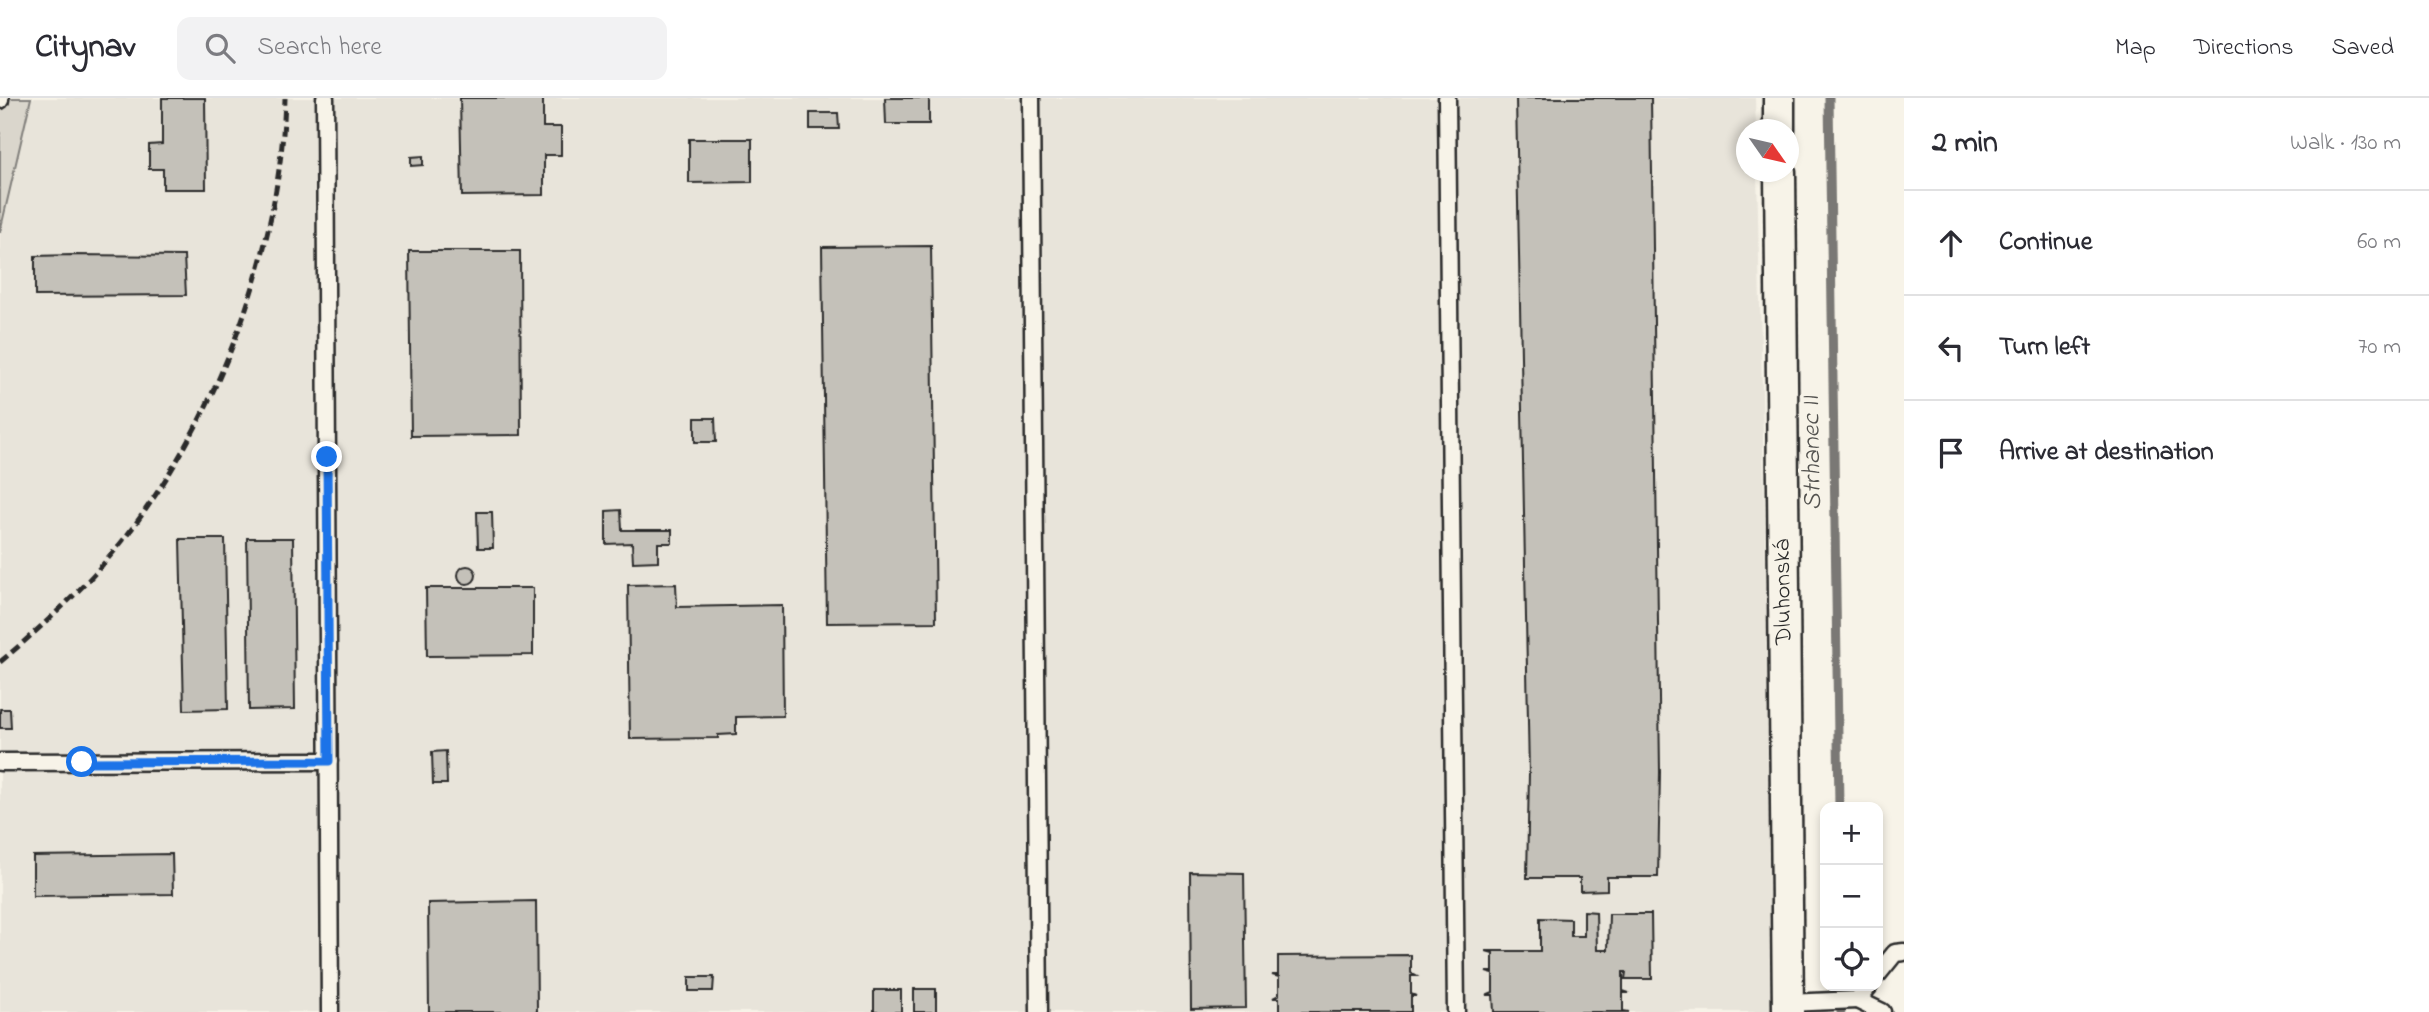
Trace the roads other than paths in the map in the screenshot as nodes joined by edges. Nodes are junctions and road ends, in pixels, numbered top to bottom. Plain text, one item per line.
1 (325, 98) edge
2 (1031, 98) edge
3 (1447, 98) edge
4 (1779, 98) edge
5 (1779, 119) edge
6 (1780, 182) edge
7 (329, 761) junction
8 (0, 762) edge
9 (1904, 952) edge
10 (1883, 968) edge
11 (1864, 991) edge
12 (1855, 1000) junction
13 (1788, 1007) edge
14 (330, 1012) edge
15 (1039, 1012) edge
16 (1456, 1012) edge
17 (1882, 1012) edge

1 - 7 lane
2 - 15 lane
3 - 16 lane
4 - 5 street
6 - 13 street, Dluhonská
7 - 8 lane
7 - 14 lane
9 - 10 lane
11 - 12 lane
12 - 13 lane
12 - 17 lane

